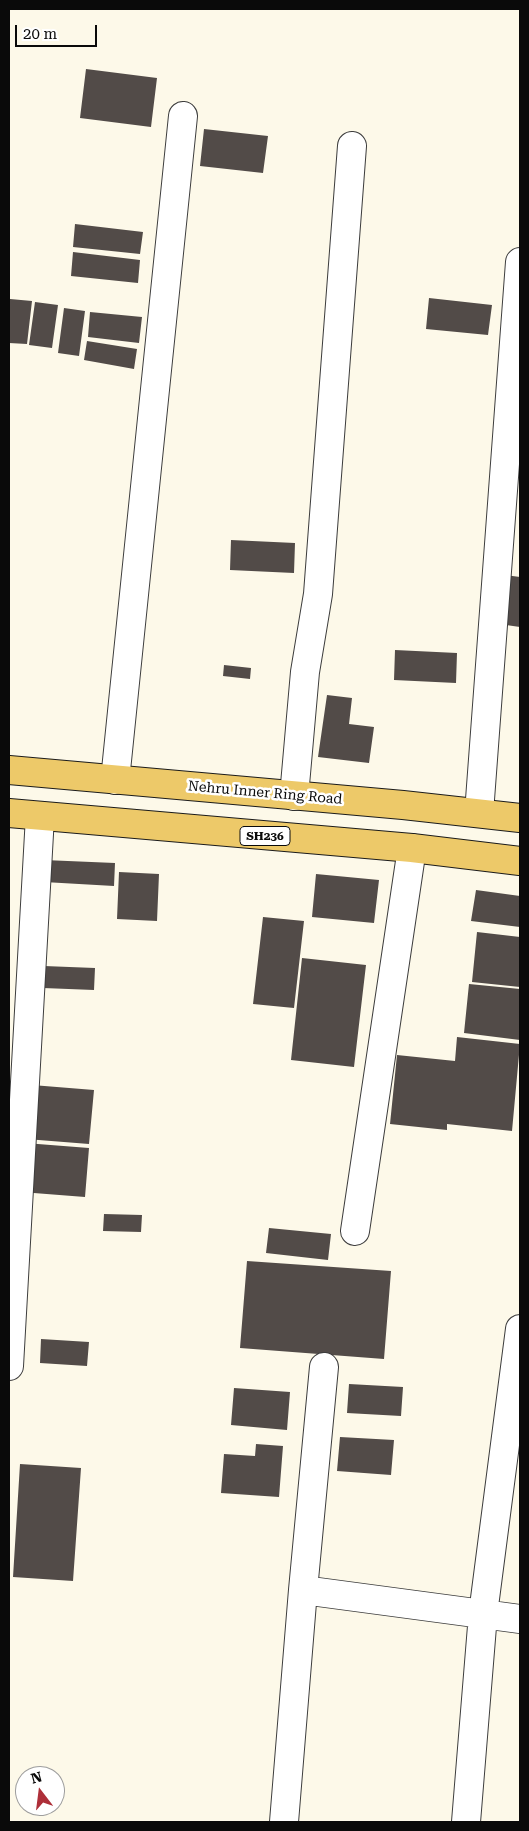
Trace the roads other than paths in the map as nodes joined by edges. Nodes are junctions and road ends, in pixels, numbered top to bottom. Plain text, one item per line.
1 (183, 116) dead end
2 (352, 146) dead end
3 (520, 262) edge
4 (9, 770) edge
5 (115, 780) junction
6 (294, 796) junction
7 (9, 813) edge
8 (479, 813) junction
9 (40, 816) junction
10 (520, 818) edge
11 (412, 848) junction
12 (520, 861) edge
13 (355, 1231) dead end
14 (10, 1299) edge
15 (520, 1329) edge
16 (9, 1366) edge
17 (324, 1367) dead end
18 (303, 1590) junction
19 (483, 1614) junction
20 (520, 1619) edge
21 (284, 1822) edge
22 (466, 1822) edge

1 - 5 street
2 - 6 street
3 - 8 street
4 - 5 main road, Nehru Inner Ring Road
5 - 6 main road, Nehru Inner Ring Road
6 - 8 main road, Nehru Inner Ring Road
7 - 9 main road, SH236
8 - 10 main road, Nehru Inner Ring Road
9 - 11 main road, SH236
9 - 14 street
11 - 12 main road, SH236
11 - 13 street
14 - 16 street
15 - 19 street
17 - 18 street
18 - 19 street
18 - 21 street
19 - 20 street
19 - 22 street

